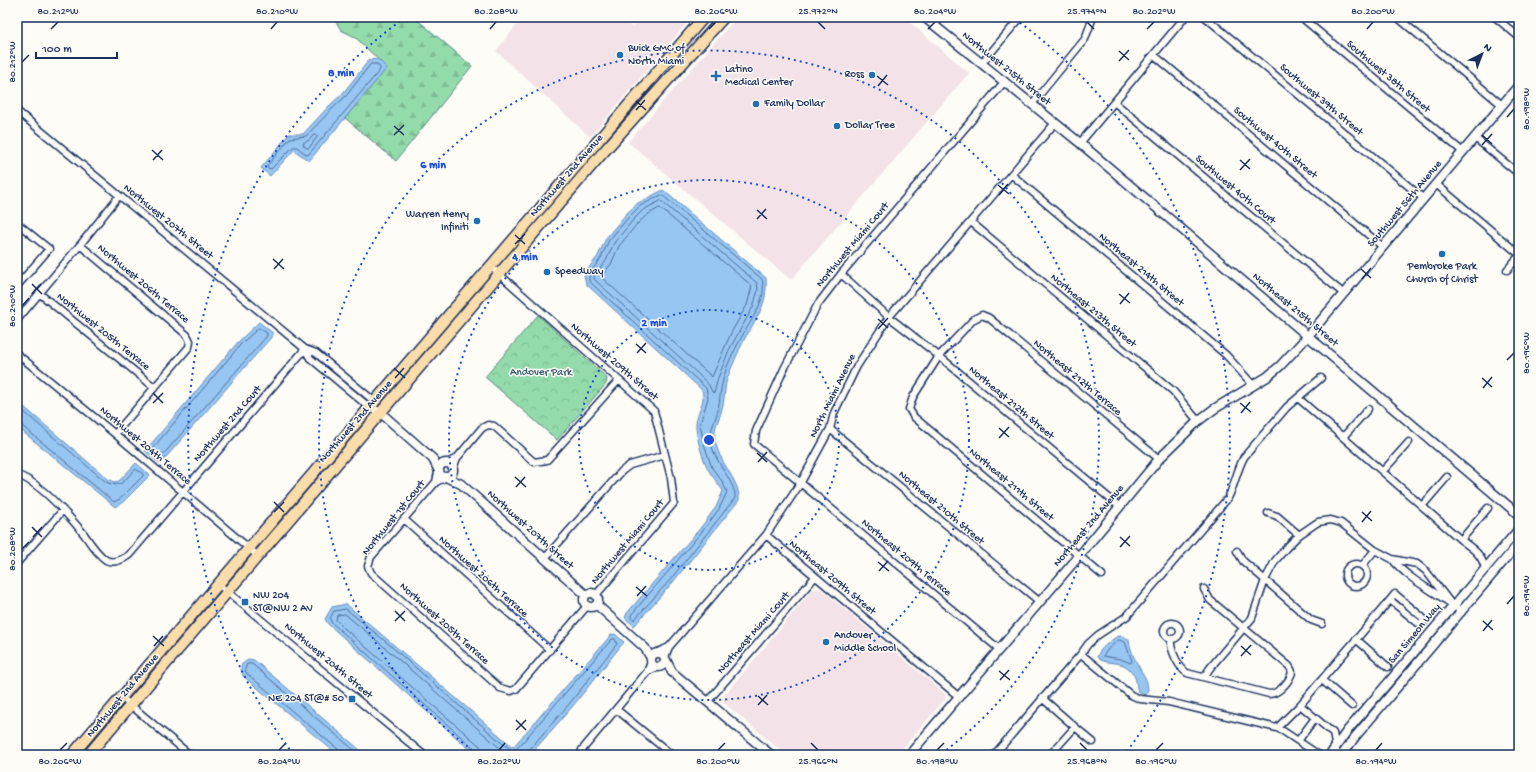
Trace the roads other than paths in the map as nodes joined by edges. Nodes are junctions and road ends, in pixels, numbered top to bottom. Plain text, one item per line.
1 (704, 17) edge
2 (724, 17) edge
3 (924, 17) edge
4 (941, 17) edge
5 (1021, 17) edge
6 (1093, 17) edge
7 (1185, 17) edge
8 (1205, 17) edge
9 (1301, 17) edge
10 (1397, 17) edge
11 (1495, 17) edge
12 (934, 25) junction
13 (1519, 37) edge
14 (1154, 55) junction
15 (669, 57) junction
16 (982, 63) junction
17 (679, 66) junction
18 (1005, 81) junction
19 (1518, 89) edge
20 (1114, 102) junction
21 (1032, 104) junction
22 (1502, 105) junction
23 (17, 111) edge
24 (1055, 123) junction
25 (1475, 138) junction
26 (1080, 143) junction
27 (1463, 152) junction
28 (1519, 174) edge
29 (1012, 175) junction
30 (1436, 184) junction
31 (119, 196) junction
32 (1424, 199) junction
33 (17, 222) edge
34 (971, 222) junction
35 (80, 245) junction
36 (1383, 247) junction
37 (1519, 255) edge
38 (490, 266) junction
39 (1507, 270) dead end
40 (500, 274) junction
41 (841, 274) junction
42 (17, 286) edge
43 (40, 293) junction
44 (1344, 294) junction
45 (889, 317) junction
46 (17, 320) edge
47 (1308, 336) junction
48 (305, 349) junction
49 (17, 354) edge
50 (939, 356) junction
51 (1321, 378) dead end
52 (618, 381) junction
53 (1253, 385) junction
54 (154, 387) junction
55 (1298, 398) junction
56 (371, 404) junction
57 (1368, 409) dead end
58 (381, 413) junction
59 (1198, 421) junction
60 (830, 429) junction
61 (115, 434) junction
62 (1343, 437) junction
63 (1409, 442) dead end
64 (754, 444) joint
65 (664, 455) junction
66 (433, 459) junction
67 (1159, 459) junction
68 (449, 470) junction
69 (438, 471) junction
70 (1383, 471) junction
71 (17, 475) edge
72 (1447, 477) dead end
73 (436, 482) junction
74 (800, 484) junction
75 (183, 492) junction
76 (674, 503) joint
77 (1423, 505) junction
78 (1120, 507) junction
79 (1488, 508) dead end
80 (63, 510) junction
81 (1268, 513) dead end
82 (1519, 515) edge
83 (404, 520) junction
84 (1519, 529) edge
85 (1299, 535) junction
86 (766, 536) junction
87 (1462, 540) junction
88 (1519, 543) edge
89 (249, 548) junction
90 (1375, 550) junction
91 (1236, 551) dead end
92 (258, 556) junction
93 (1079, 556) junction
94 (545, 558) junction
95 (1392, 559) junction
96 (17, 563) edge
97 (368, 566) joint
98 (1362, 566) dead end
99 (1484, 569) junction
100 (1102, 575) dead end
101 (815, 577) junction
102 (1264, 580) junction
103 (218, 584) junction
104 (1204, 589) dead end
105 (228, 592) junction
106 (586, 595) junction
107 (596, 595) junction
108 (1390, 600) junction
109 (1040, 602) junction
110 (1451, 603) junction
111 (597, 605) junction
112 (587, 606) junction
113 (1462, 612) junction
114 (1322, 624) dead end
115 (1244, 628) junction
116 (1356, 639) junction
117 (1171, 640) dead end
118 (999, 649) junction
119 (550, 650) junction
120 (1080, 654) junction
121 (658, 659) junction
122 (1388, 667) dead end
123 (1204, 677) junction
124 (1322, 680) junction
125 (958, 696) junction
126 (121, 697) junction
127 (1042, 698) junction
128 (708, 702) junction
129 (131, 705) junction
130 (1300, 705) junction
131 (1352, 706) dead end
132 (616, 709) junction
133 (1315, 718) junction
134 (1279, 726) junction
135 (1075, 727) junction
136 (1333, 733) junction
137 (1344, 734) junction
138 (1299, 739) junction
139 (1093, 742) dead end
140 (1336, 745) junction
141 (1337, 754) edge
142 (73, 755) edge
143 (88, 755) edge
144 (190, 755) edge
145 (424, 755) edge
146 (580, 755) edge
147 (672, 755) edge
148 (771, 755) edge
149 (909, 755) edge
150 (994, 755) edge
151 (1050, 755) edge
152 (1319, 755) edge

1 - 15 main road, Northwest 2nd Avenue
2 - 17 main road, Northwest 2nd Avenue
3 - 12 street, Northwest 215th Street
4 - 12 street
5 - 16 street
6 - 21 street
7 - 14 street
8 - 32 street, Southwest 39th Street
9 - 27 street, Southwest 38th Street
10 - 22 street
11 - 13 street
12 - 16 street, Northwest 215th Street
14 - 20 street
14 - 36 street, Southwest 40th Street
15 - 17 street
15 - 38 main road, Northwest 2nd Avenue
16 - 18 street, Northwest 215th Street
17 - 40 main road, Northwest 2nd Avenue
18 - 21 street, Northwest 215th Street
18 - 41 street, Northwest Miami Court
19 - 22 street, Southwest 56th Avenue
20 - 26 street
20 - 44 street, Southwest 40th Court
21 - 24 street, Northwest 215th Street
22 - 25 street, Southwest 56th Avenue
23 - 31 street, Northwest 207th Street
24 - 26 street, Northeast 215th Street
24 - 29 street, North Miami Avenue
25 - 27 street, Southwest 56th Avenue
25 - 28 street
26 - 47 street, Northeast 215th Street
27 - 30 street, Southwest 56th Avenue
29 - 34 street, North Miami Avenue
29 - 53 street, Northeast 214th Street
30 - 32 street, Southwest 56th Avenue
30 - 37 street
31 - 35 street
31 - 48 street, Northwest 207th Street
32 - 36 street, Southwest 56th Avenue
33 - 42 street
34 - 45 street, North Miami Avenue
34 - 59 street, Northeast 213th Street
35 - 43 street
35 - 54 street, Northwest 206th Terrace
36 - 44 street, Southwest 56th Avenue
37 - 39 street
38 - 40 street, Northwest 209th Street
38 - 56 main road, Northwest 2nd Avenue
40 - 52 street, Northwest 209th Street
40 - 58 main road, Northwest 2nd Avenue
41 - 45 street, Northeast 212th Street
41 - 64 street, Northwest Miami Court
43 - 46 street
43 - 54 street, Northwest 205th Terrace
44 - 47 street, Southwest 56th Avenue
45 - 50 street, Northeast 212th Street
45 - 60 street, North Miami Avenue
47 - 53 street, Northeast 2nd Avenue
47 - 82 street, Northeast 215th Street
48 - 56 street, Northwest 207th Street
48 - 75 street, Northwest 2nd Court
49 - 61 street, Northwest 204th Terrace
50 - 67 street, Northeast 212th Terrace
50 - 78 street, Northeast 212th Street
50 - 93 street, Northeast 211th Street
51 - 55 street
52 - 65 street, Northwest 209th Street
52 - 68 street
53 - 59 street, Northeast 2nd Avenue
54 - 61 street
55 - 62 street
55 - 120 street
56 - 58 street, Northwest 207th Street
56 - 89 main road, Northwest 2nd Avenue
57 - 62 street
58 - 66 street, Northwest 207th Street
58 - 92 main road, Northwest 2nd Avenue
59 - 67 street, Northeast 2nd Avenue
60 - 74 street, North Miami Avenue
60 - 109 street, Northeast 210th Street
61 - 75 street, Northwest 204th Terrace
62 - 70 street
63 - 70 street
64 - 74 street, Northeast 209th Terrace
65 - 76 street, Northwest 209th Street
65 - 94 street
66 - 68 street, Northwest 207th Street
66 - 69 street, Northwest 207th Street
67 - 78 street, Northeast 2nd Avenue
68 - 69 street
68 - 73 street, Northwest 1st Court
68 - 94 street, Northwest 207th Street
69 - 73 street, Northwest 1st Court
70 - 77 street
71 - 80 street
72 - 77 street
73 - 83 street, Northwest 1st Court
74 - 86 street, North Miami Avenue
74 - 118 street, Northeast 209th Terrace
75 - 80 street, Northwest 2nd Court
75 - 89 street, Northwest 204th Terrace
76 - 107 street, Northwest Miami Court
77 - 87 street
78 - 93 street, Northeast 2nd Avenue
79 - 87 street
80 - 96 street
81 - 85 street
83 - 97 street, Northwest 1st Court
83 - 119 street, Northwest 206th Terrace
84 - 99 street, San Simeon Way
85 - 90 street
85 - 102 street
86 - 101 street, Northeast 209th Street
86 - 121 street, North Miami Avenue
87 - 99 street
88 - 113 street, San Simeon Way
89 - 92 street, Northwest 204th Terrace
89 - 103 main road, Northwest 2nd Avenue
90 - 95 street
90 - 98 street
91 - 102 street
92 - 105 main road, Northwest 2nd Avenue
93 - 100 street, Northeast 211th Street
93 - 109 street, Northeast 2nd Avenue
94 - 106 street, Northwest 207th Street
95 - 110 street
95 - 110 street
97 - 119 street, Northwest 205th Terrace
99 - 110 street, San Simeon Way
101 - 125 street, Northeast 209th Street
101 - 128 street, Northeast Miami Court
102 - 114 street
102 - 115 street
103 - 105 street, Northwest 204th Street
103 - 126 main road, Northwest 2nd Avenue
104 - 115 street
105 - 129 main road, Northwest 2nd Avenue
105 - 145 street, Northwest 204th Street
106 - 107 street
106 - 112 street
107 - 111 street
108 - 108 street
108 - 116 street
109 - 118 street, Northeast 2nd Avenue
110 - 113 street
110 - 137 street, San Simeon Way
111 - 112 street
111 - 121 street
112 - 119 street
113 - 141 street, San Simeon Way
115 - 123 street
115 - 123 street
116 - 122 street
116 - 124 street
117 - 123 street
118 - 125 street, Northeast 2nd Avenue
120 - 127 street
120 - 134 street
121 - 128 street
121 - 132 street, North Miami Avenue
124 - 130 street
124 - 131 street
125 - 149 street, Northeast 2nd Avenue
126 - 129 street
126 - 142 main road, Northwest 2nd Avenue
127 - 135 street
127 - 150 street
128 - 148 street
129 - 143 main road, Northwest 2nd Avenue
129 - 144 street
130 - 133 street
130 - 134 street
132 - 146 street, North Miami Avenue
132 - 147 street
133 - 136 street
133 - 138 street
134 - 138 street
135 - 139 street
135 - 151 street
136 - 137 street
136 - 140 street
137 - 140 street, San Simeon Way
138 - 152 street
140 - 141 street, San Simeon Way

